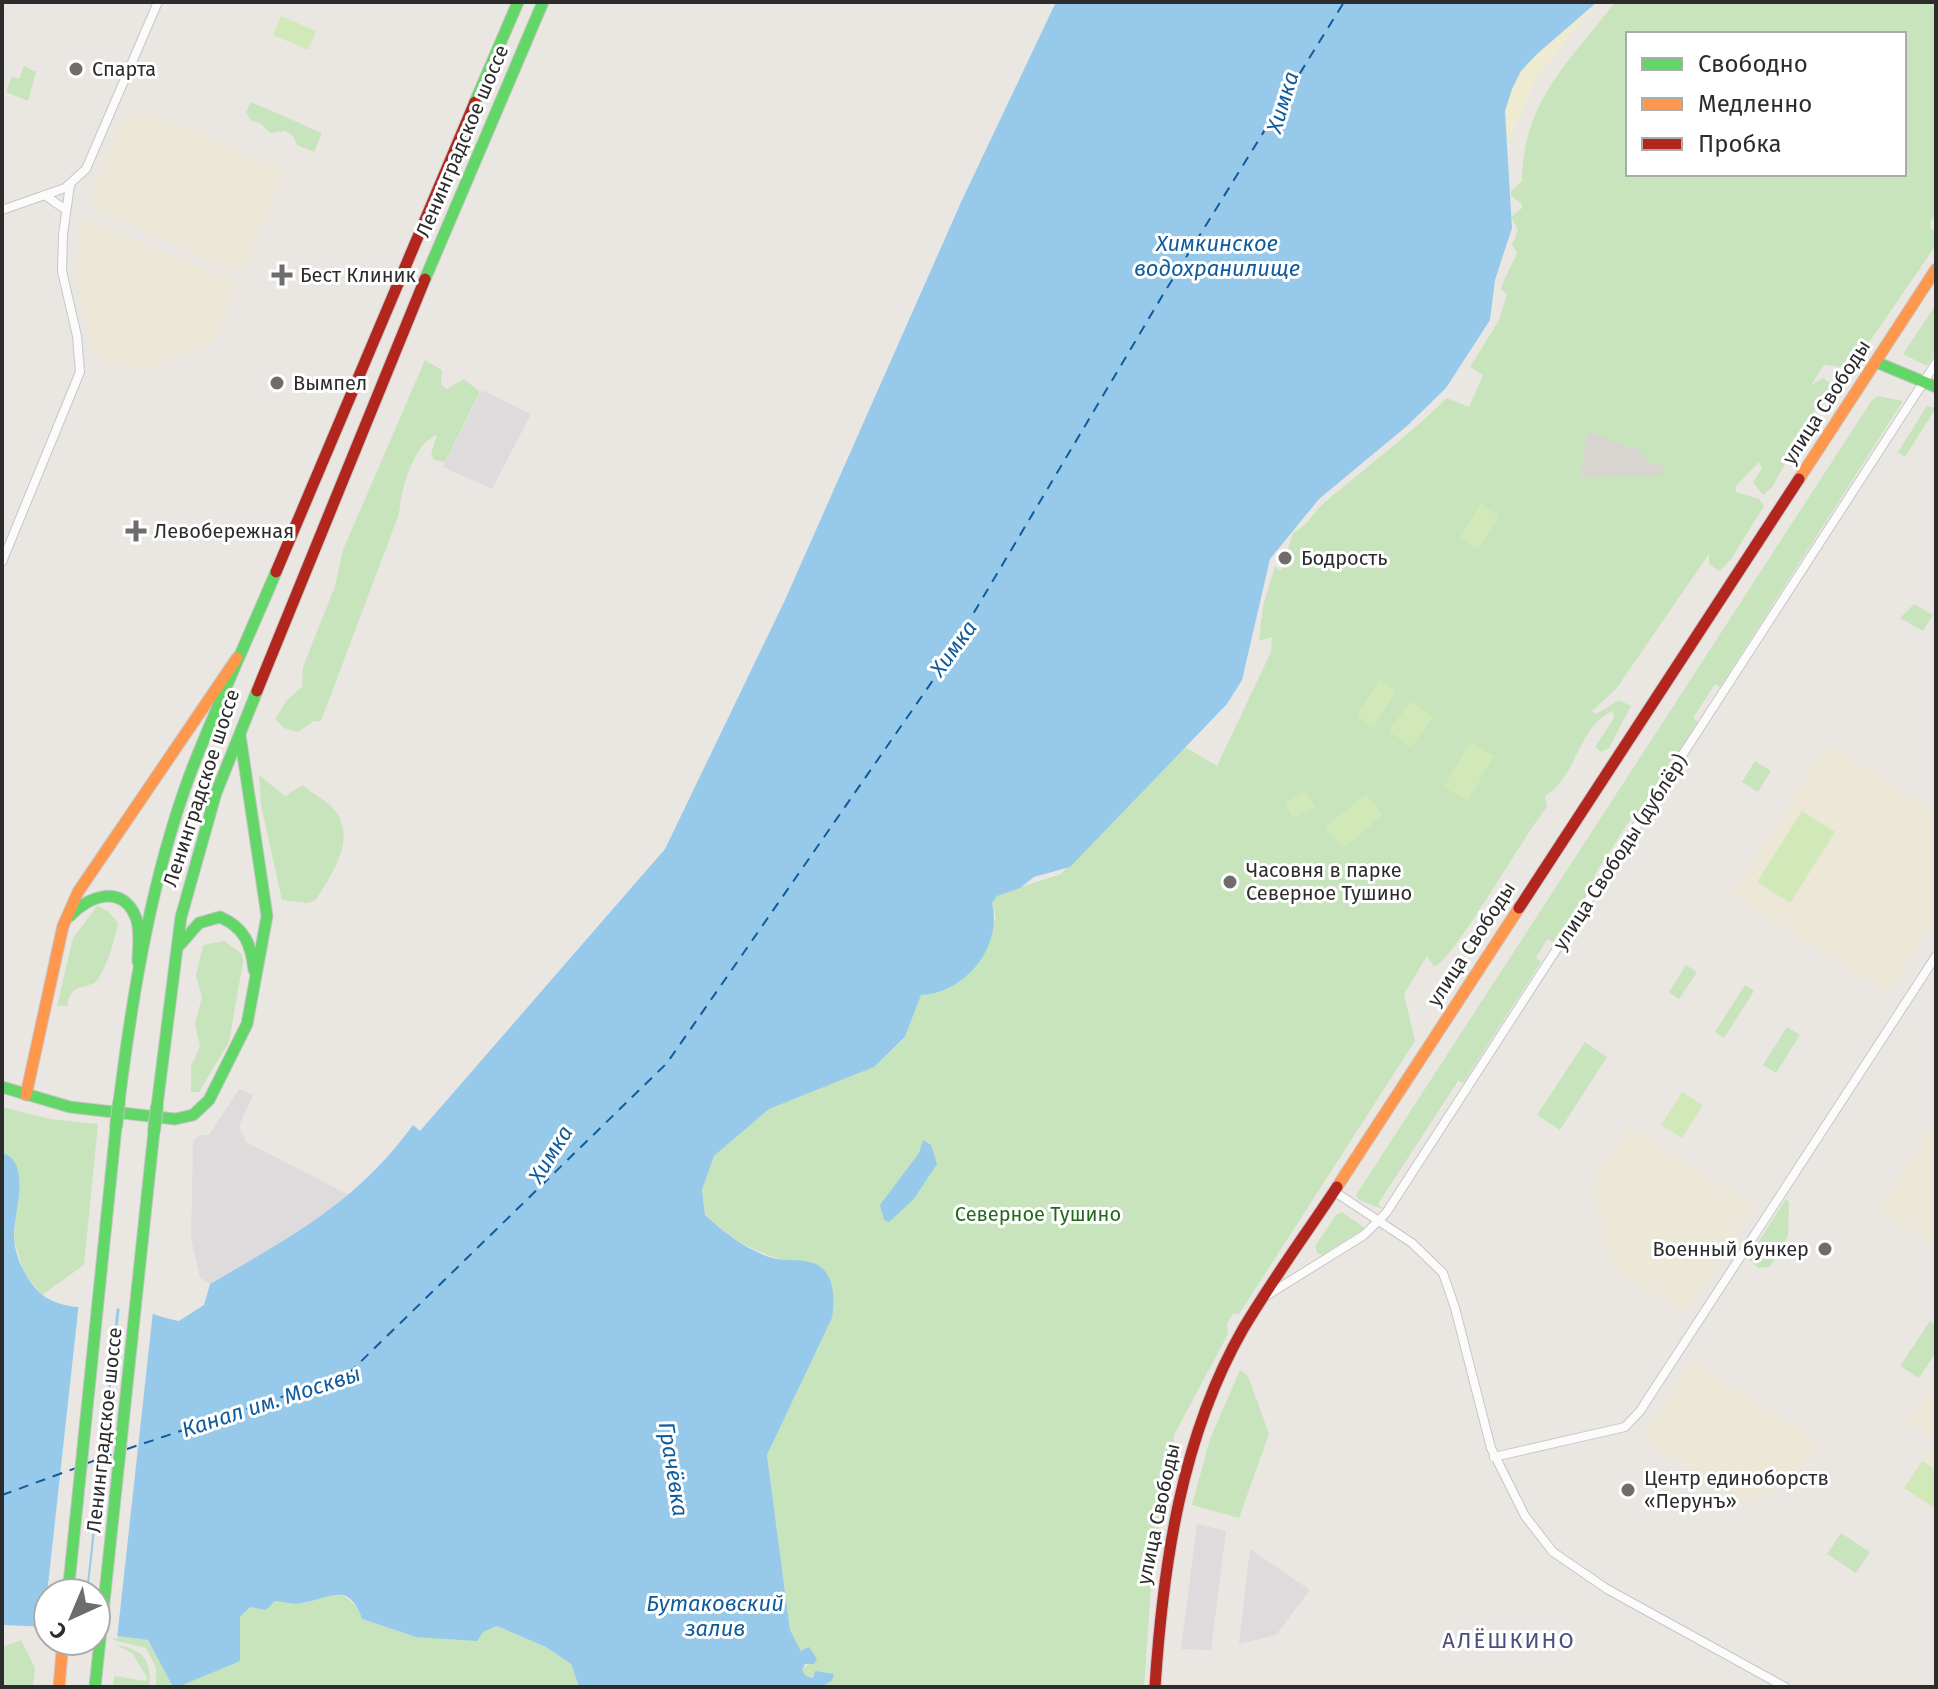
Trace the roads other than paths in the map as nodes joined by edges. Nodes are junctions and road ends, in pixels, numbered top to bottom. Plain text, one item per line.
1 (158, 2) edge
2 (518, 2) edge
3 (543, 2) edge
4 (70, 185) junction
5 (46, 196) junction
6 (2, 210) edge
7 (66, 210) junction
8 (1936, 269) edge
9 (1876, 362) junction
10 (1936, 363) edge
11 (1930, 386) edge
12 (2, 562) edge
13 (243, 652) junction
14 (240, 728) junction
15 (63, 926) junction
16 (174, 956) junction
17 (1936, 956) edge
18 (138, 964) junction
19 (255, 978) junction
20 (2, 1087) edge
21 (26, 1095) junction
22 (1335, 1192) junction
23 (1379, 1220) junction
24 (1263, 1298) junction
25 (1494, 1457) junction
26 (70, 1577) edge
27 (61, 1657) edge
28 (96, 1681) edge
29 (57, 1687) edge
30 (1155, 1687) edge
31 (1785, 1687) edge

1 - 4 street
2 - 13 main road, Ленинградское шоссе
3 - 14 main road, Ленинградское шоссе
4 - 5 street
4 - 7 street
5 - 6 street
5 - 7 street
7 - 12 street
8 - 9 main road, улица Свободы
9 - 11 main road
9 - 22 main road, улица Свободы
10 - 11 street, улица Свободы (дублёр)
11 - 23 street, улица Свободы (дублёр)
13 - 15 main road
13 - 18 main road, Ленинградское шоссе
14 - 16 main road, Ленинградское шоссе
14 - 19 main road
15 - 18 main road
15 - 21 main road
16 - 19 main road
16 - 28 main road, Ленинградское шоссе, bridge
17 - 25 street
18 - 26 main road, Ленинградское шоссе, bridge
19 - 21 main road
20 - 21 main road
22 - 23 street
22 - 24 main road, улица Свободы
23 - 24 street, улица Свободы (дублёр)
23 - 25 street
24 - 30 main road, улица Свободы
25 - 31 street
27 - 29 main road

